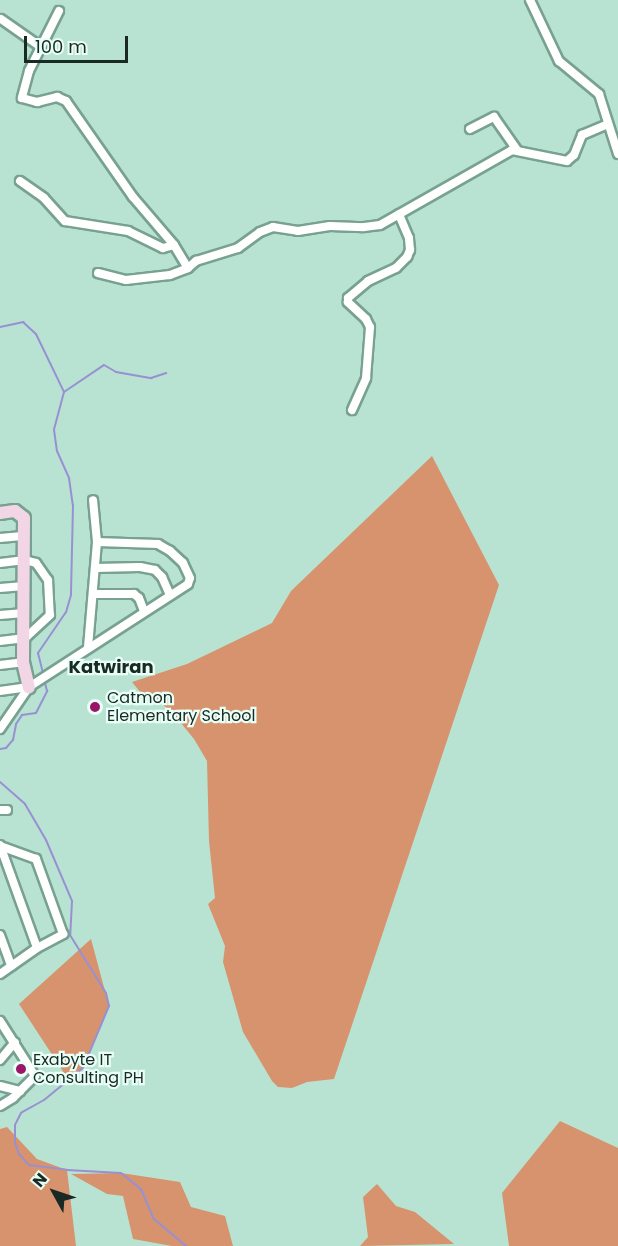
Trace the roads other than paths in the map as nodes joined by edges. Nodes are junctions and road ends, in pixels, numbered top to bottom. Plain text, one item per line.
1 (530, 0) edge
2 (59, 11) dead end
3 (1, 19) edge
4 (41, 47) junction
5 (608, 124) junction
6 (470, 129) dead end
7 (517, 150) junction
8 (618, 153) edge
9 (20, 181) dead end
10 (399, 214) junction
11 (174, 244) junction
12 (188, 268) junction
13 (98, 273) dead end
14 (352, 410) dead end
15 (93, 501) dead end
16 (0, 513) edge
17 (25, 536) junction
18 (0, 538) edge
19 (97, 542) junction
20 (25, 560) junction
21 (0, 563) edge
22 (94, 568) junction
23 (24, 586) junction
24 (0, 588) edge
25 (94, 594) junction
26 (170, 596) junction
27 (144, 611) junction
28 (24, 613) junction
29 (0, 615) edge
30 (25, 638) junction
31 (0, 640) edge
32 (88, 647) junction
33 (23, 662) junction
34 (0, 665) edge
35 (38, 681) junction
36 (0, 691) edge
37 (4, 717) edge
38 (0, 729) edge
39 (0, 845) edge
40 (0, 935) edge
41 (37, 948) junction
42 (11, 966) junction
43 (0, 974) edge
44 (0, 1021) edge
45 (15, 1042) junction
46 (0, 1060) edge
47 (0, 1086) edge
48 (20, 1091) junction
49 (0, 1106) edge

1 - 5 street
2 - 4 street
3 - 4 street
4 - 11 street
5 - 7 street
5 - 8 street
6 - 7 street
7 - 10 street
9 - 11 street
10 - 12 street
10 - 14 street
11 - 12 street
12 - 13 street
15 - 19 street
16 - 17 street
17 - 18 street
17 - 20 street
19 - 22 street
19 - 26 street
20 - 21 street
20 - 23 street
20 - 30 street
22 - 25 street
22 - 26 street
23 - 24 street
23 - 28 street
25 - 27 street
25 - 32 street
26 - 27 street
27 - 32 street
28 - 29 street
28 - 30 street
30 - 31 street
30 - 33 street
32 - 35 street
33 - 34 street
33 - 35 street
35 - 36 street
35 - 37 street
37 - 38 street
39 - 41 street
39 - 41 street
40 - 42 street
41 - 42 street
42 - 43 street
44 - 45 street
45 - 46 street
45 - 48 street
47 - 48 street
48 - 49 street

